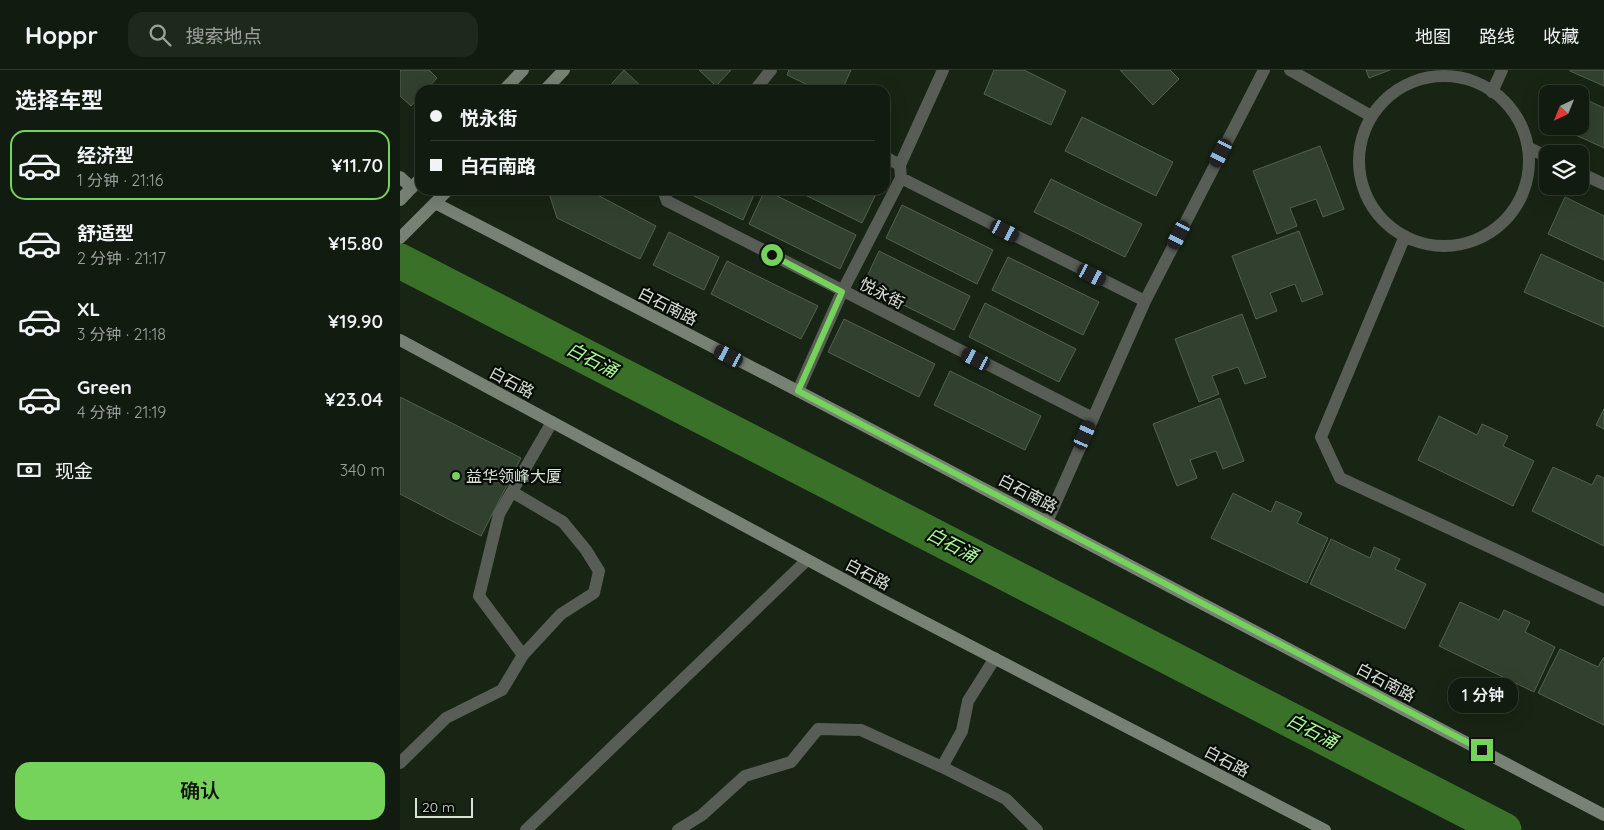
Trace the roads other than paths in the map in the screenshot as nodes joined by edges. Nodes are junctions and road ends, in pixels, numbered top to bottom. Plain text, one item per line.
1 (523, 70) edge
2 (564, 70) edge
3 (771, 70) edge
4 (943, 70) edge
5 (1264, 70) edge
6 (1290, 70) edge
7 (1502, 70) edge
8 (509, 85) edge
9 (550, 85) edge
10 (760, 85) edge
11 (1492, 92) junction
12 (1371, 116) junction
13 (1529, 148) junction
14 (1539, 153) edge
15 (890, 160) edge
16 (900, 165) junction
17 (1589, 176) edge
18 (400, 177) edge
19 (901, 178) junction
20 (415, 183) edge
21 (415, 184) edge
22 (1604, 184) edge
23 (443, 195) edge
24 (665, 195) edge
25 (400, 200) edge
26 (434, 203) junction
27 (1404, 236) junction
28 (400, 238) edge
29 (842, 292) junction
30 (1145, 301) junction
31 (400, 340) edge
32 (798, 391) junction
33 (1093, 418) junction
34 (552, 422) junction
35 (514, 493) dead end
36 (1047, 522) junction
37 (807, 560) junction
38 (1604, 600) edge
39 (523, 655) junction
40 (995, 658) junction
41 (400, 763) edge
42 (942, 767) junction
43 (1604, 815) edge
44 (526, 830) edge
45 (678, 830) edge
46 (1037, 830) edge
47 (1324, 830) edge

1 - 8 street
2 - 9 street
3 - 10 street
4 - 16 street
5 - 30 street
6 - 12 street
7 - 11 street
11 - 12 street
11 - 13 street
12 - 27 street
13 - 14 street
13 - 27 street
15 - 16 street
16 - 19 street
17 - 22 street
18 - 20 street
19 - 29 street
19 - 30 street
21 - 25 street
23 - 26 street
24 - 29 street, 悦永街
26 - 28 street
26 - 32 street, 白石南路
27 - 38 street
29 - 32 street
29 - 33 street, 悦永街
30 - 33 street
31 - 34 street, 白石路
32 - 36 street, 白石南路
33 - 36 street
34 - 37 street, 白石路
34 - 39 street
35 - 39 street
36 - 43 street, 白石南路
37 - 40 street, 白石路
37 - 44 street
39 - 41 street
40 - 42 street
40 - 47 street, 白石路
42 - 45 street
42 - 46 street

